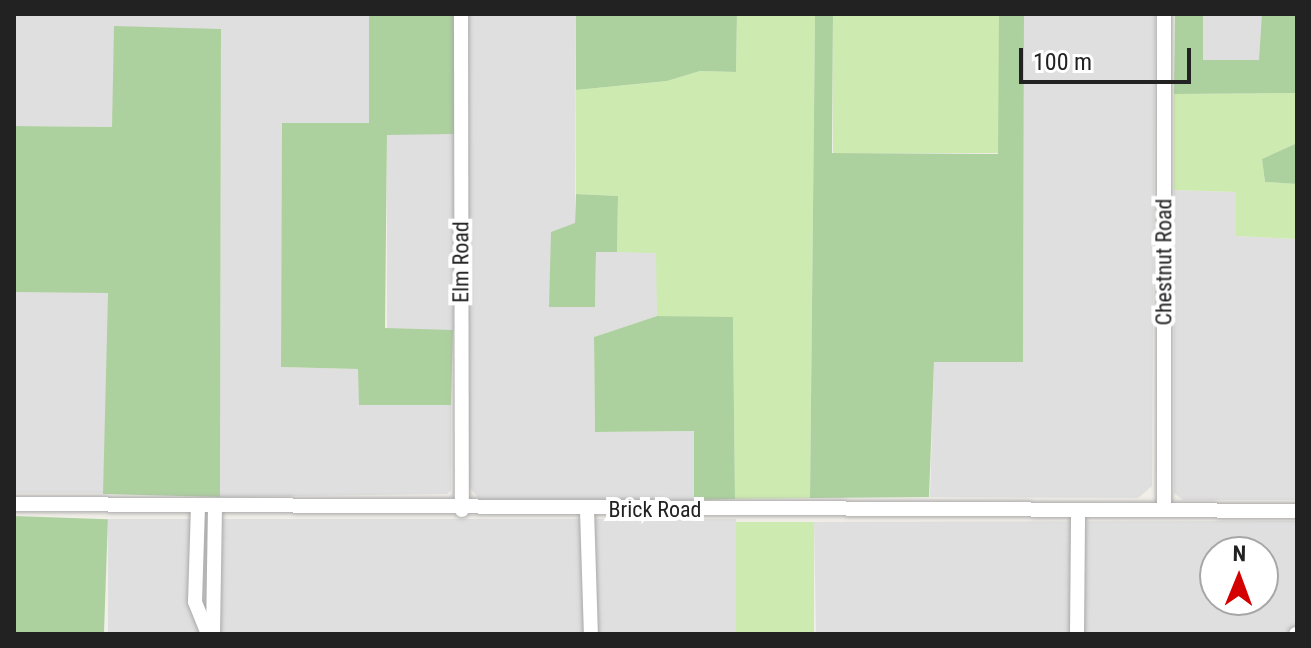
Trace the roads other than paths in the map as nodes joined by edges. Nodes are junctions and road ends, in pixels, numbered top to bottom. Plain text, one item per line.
1 (461, 14) edge
2 (1164, 14) edge
3 (14, 504) edge
4 (198, 506) junction
5 (215, 507) junction
6 (462, 510) junction
7 (587, 510) junction
8 (1078, 510) junction
9 (1164, 510) junction
10 (1297, 511) edge
11 (210, 634) edge
12 (591, 634) edge
13 (1077, 634) edge

1 - 6 street, Elm Road
2 - 9 street, Chestnut Road
3 - 4 street, Brick Road
4 - 5 street, Brick Road
4 - 11 street
5 - 6 street, Brick Road
5 - 11 street
6 - 7 street, Brick Road
7 - 8 street, Brick Road
7 - 12 street
8 - 9 street, Brick Road
8 - 13 street
9 - 10 street, Brick Road

